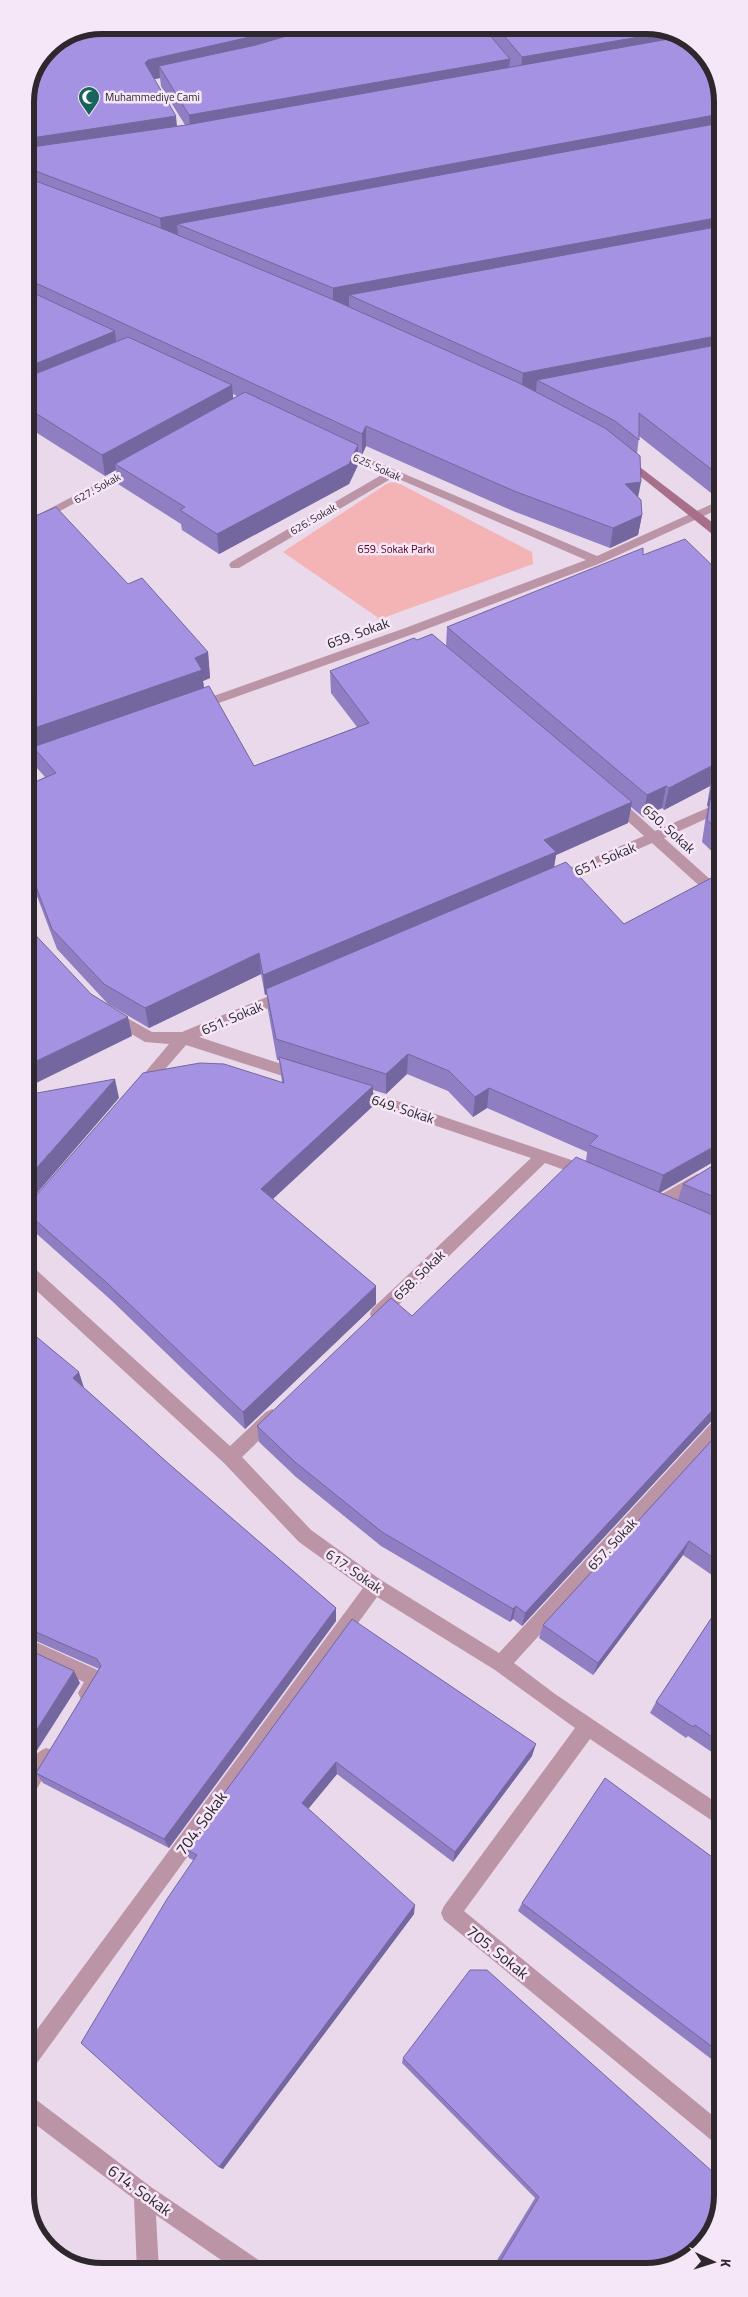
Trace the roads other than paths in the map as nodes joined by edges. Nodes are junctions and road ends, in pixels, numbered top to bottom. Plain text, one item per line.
1 (305, 34) edge
2 (290, 51) edge
3 (328, 444) edge
4 (614, 451) edge
5 (144, 462) edge
6 (391, 474) junction
7 (714, 507) edge
8 (694, 515) junction
9 (34, 521) edge
10 (714, 530) edge
11 (597, 560) junction
12 (235, 565) dead end
13 (412, 630) junction
14 (427, 642) edge
15 (189, 709) edge
16 (70, 750) edge
17 (34, 762) edge
18 (604, 793) edge
19 (714, 810) edge
20 (656, 837) junction
21 (547, 884) edge
22 (714, 891) edge
23 (302, 988) edge
24 (102, 1010) edge
25 (183, 1038) junction
26 (312, 1079) edge
27 (340, 1088) edge
28 (131, 1099) edge
29 (543, 1156) junction
30 (714, 1170) edge
31 (604, 1179) edge
32 (676, 1212) edge
33 (34, 1278) edge
34 (365, 1327) edge
35 (286, 1402) edge
36 (714, 1432) edge
37 (230, 1458) junction
38 (375, 1586) junction
39 (34, 1650) edge
40 (501, 1664) junction
41 (75, 1712) edge
42 (587, 1726) junction
43 (54, 1745) edge
44 (34, 1776) edge
45 (714, 1813) edge
46 (34, 2050) edge
47 (34, 2110) edge
48 (714, 2130) edge
49 (144, 2194) junction
50 (148, 2263) edge
51 (243, 2263) edge

1 - 2 street
3 - 6 street, 625. Sokak
4 - 8 street
5 - 9 street, 627. Sokak
6 - 11 street, 625. Sokak
6 - 12 street, 626. Sokak
7 - 8 street, 659. Sokak
8 - 10 street
8 - 11 street, 659. Sokak
11 - 13 street, 659. Sokak
13 - 14 street
13 - 15 street, 659. Sokak
16 - 17 street
18 - 20 street, 650. Sokak
19 - 20 street, 651. Sokak
20 - 21 street, 651. Sokak
20 - 22 street, 650. Sokak
23 - 25 street, 651. Sokak
24 - 25 street
25 - 26 street
25 - 28 street, 651. Sokak
27 - 29 street, 649. Sokak
29 - 31 street, 649. Sokak
29 - 34 street, 658. Sokak
30 - 32 street
33 - 37 street, 617. Sokak
35 - 37 street
36 - 40 street, 657. Sokak
37 - 38 street, 617. Sokak
38 - 40 street, 617. Sokak
38 - 46 street, 704. Sokak
39 - 41 street
40 - 42 street, 617. Sokak
42 - 45 street, 617. Sokak
42 - 48 street, 705. Sokak
43 - 44 street
47 - 49 street, 614. Sokak
49 - 50 street
49 - 51 street, 614. Sokak

